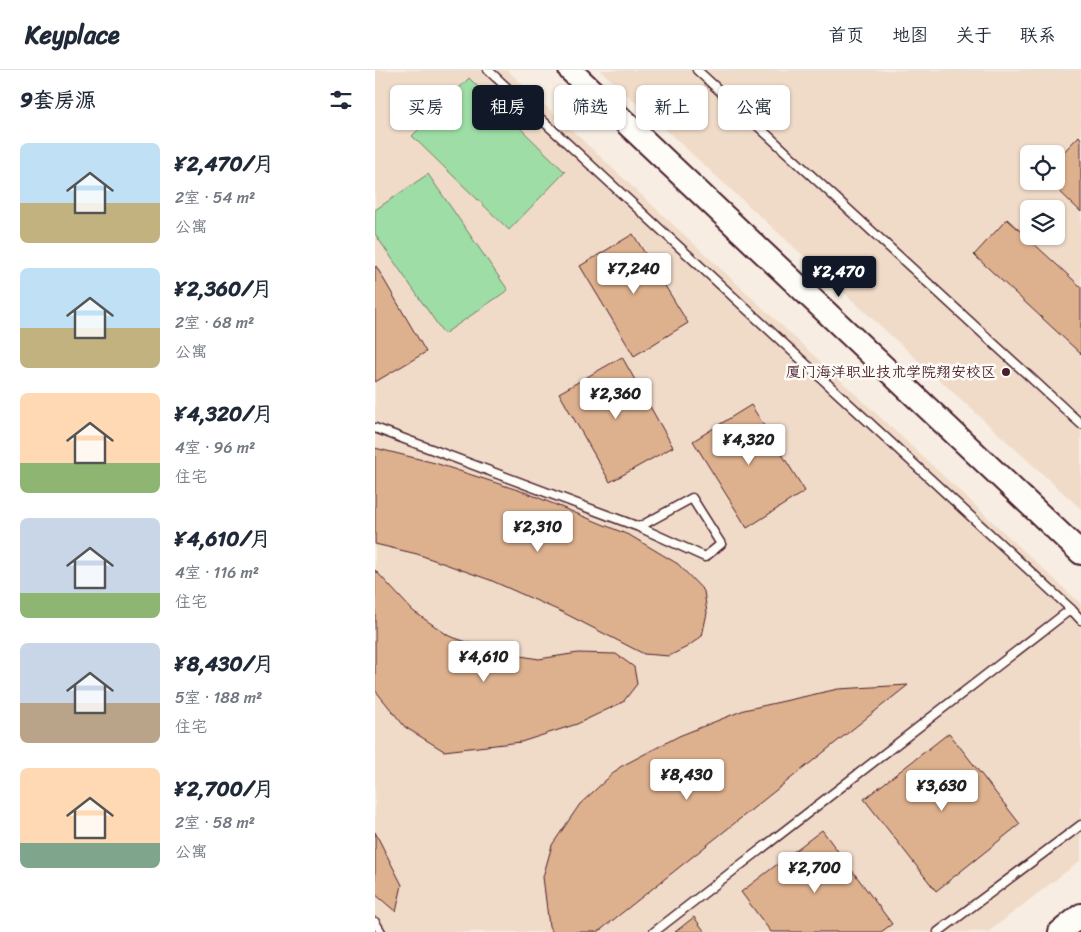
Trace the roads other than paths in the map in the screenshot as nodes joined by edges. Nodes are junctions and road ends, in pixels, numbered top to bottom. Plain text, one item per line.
1 (488, 70) edge
2 (570, 70) edge
3 (697, 70) edge
4 (1081, 424) edge
5 (375, 428) edge
6 (639, 527) junction
7 (1081, 553) edge
8 (1071, 608) junction
9 (1081, 620) edge
10 (1081, 825) edge
11 (1081, 915) edge
12 (375, 922) edge
13 (381, 932) edge
14 (654, 932) edge
15 (939, 932) edge
16 (1060, 932) edge

1 - 8 lane
2 - 7 street
3 - 4 lane
5 - 6 lane
6 - 6 lane
8 - 9 lane
8 - 14 lane
10 - 15 lane
11 - 16 street
12 - 13 lane

